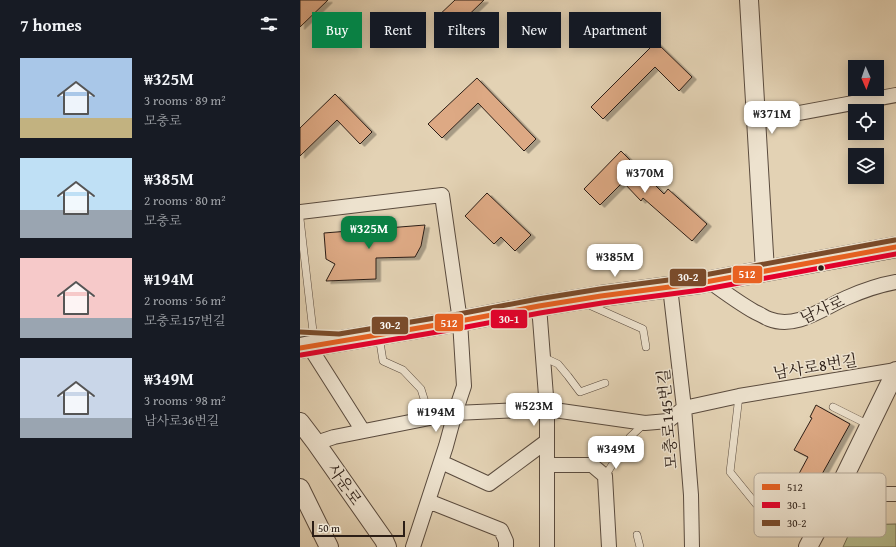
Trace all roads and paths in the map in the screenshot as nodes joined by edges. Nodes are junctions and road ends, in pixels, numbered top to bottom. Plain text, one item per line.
1 (749, 0) edge
2 (896, 95) edge
3 (756, 121) junction
4 (300, 212) edge
5 (300, 219) edge
6 (896, 247) edge
7 (765, 271) junction
8 (709, 281) junction
9 (896, 282) edge
10 (670, 288) junction
11 (578, 300) junction
12 (539, 306) junction
13 (460, 321) junction
14 (378, 335) junction
15 (306, 343) edge
16 (646, 347) dead end
17 (543, 357) junction
18 (896, 371) edge
19 (605, 383) dead end
20 (739, 396) junction
21 (834, 407) dead end
22 (684, 408) junction
23 (547, 409) junction
24 (455, 413) junction
25 (430, 418) junction
26 (300, 422) edge
27 (645, 423) junction
28 (869, 426) junction
29 (363, 432) junction
30 (547, 441) junction
31 (316, 443) junction
32 (441, 462) junction
33 (547, 465) junction
34 (846, 473) edge
35 (605, 476) junction
36 (300, 488) edge
37 (428, 501) junction
38 (754, 502) edge
39 (637, 535) dead end
40 (813, 537) edge
41 (329, 547) edge
42 (387, 547) edge
43 (413, 547) edge
44 (506, 547) edge
45 (547, 547) edge
46 (609, 547) edge
47 (640, 547) edge
48 (692, 547) edge
49 (808, 547) edge

1 - 3 street
2 - 3 street
3 - 7 street
4 - 13 street
5 - 15 lane
6 - 7 main road
7 - 8 main road
8 - 9 street, 남사로
8 - 10 main road
10 - 11 main road
10 - 22 street, 모충로145번길
11 - 12 main road
11 - 16 lane
12 - 13 main road
12 - 17 street
13 - 14 main road
13 - 24 street
14 - 15 main road
14 - 25 lane
15 - 29 street
17 - 19 lane
17 - 23 street
18 - 20 street, 남사로8번길
18 - 28 street
20 - 22 street, 남사로8번길
20 - 38 lane
21 - 28 lane
22 - 27 street
22 - 48 street, 모충로145번길
23 - 24 street
23 - 27 street
23 - 30 street
24 - 25 street
24 - 32 street
25 - 29 street
26 - 31 street, 사운로
27 - 35 lane
28 - 34 street
29 - 31 street
30 - 32 street
30 - 33 street
31 - 42 street, 사운로
32 - 37 street
33 - 35 street
33 - 45 street
35 - 46 street
36 - 41 street
37 - 43 street
37 - 44 street
39 - 47 lane
40 - 49 street

